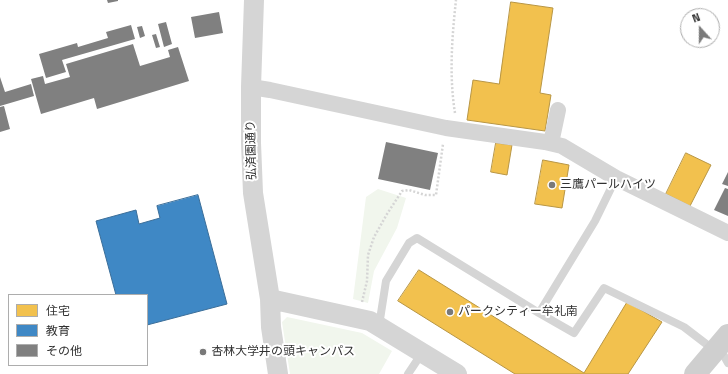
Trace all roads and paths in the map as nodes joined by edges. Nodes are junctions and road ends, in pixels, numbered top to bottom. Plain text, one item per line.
1 (254, 0) edge
2 (456, 0) edge
3 (251, 87) junction
4 (558, 110) dead end
5 (452, 128) junction
6 (551, 143) junction
7 (616, 178) junction
8 (728, 233) edge
9 (270, 299) junction
10 (361, 306) dead end
11 (539, 313) junction
12 (379, 327) junction
13 (722, 349) edge
14 (422, 353) junction
15 (278, 374) edge
16 (408, 374) edge
17 (457, 374) edge
18 (695, 374) edge

1 - 3 street, 弘済園通り
2 - 5 path
3 - 5 street
3 - 9 street, 弘済園通り
4 - 6 street
5 - 6 street
5 - 10 path
6 - 7 street
7 - 8 street
7 - 11 lane
9 - 12 street
9 - 15 street, 弘済園通り
11 - 12 lane
11 - 13 lane
12 - 14 street
13 - 18 main road
14 - 16 lane
14 - 17 street

